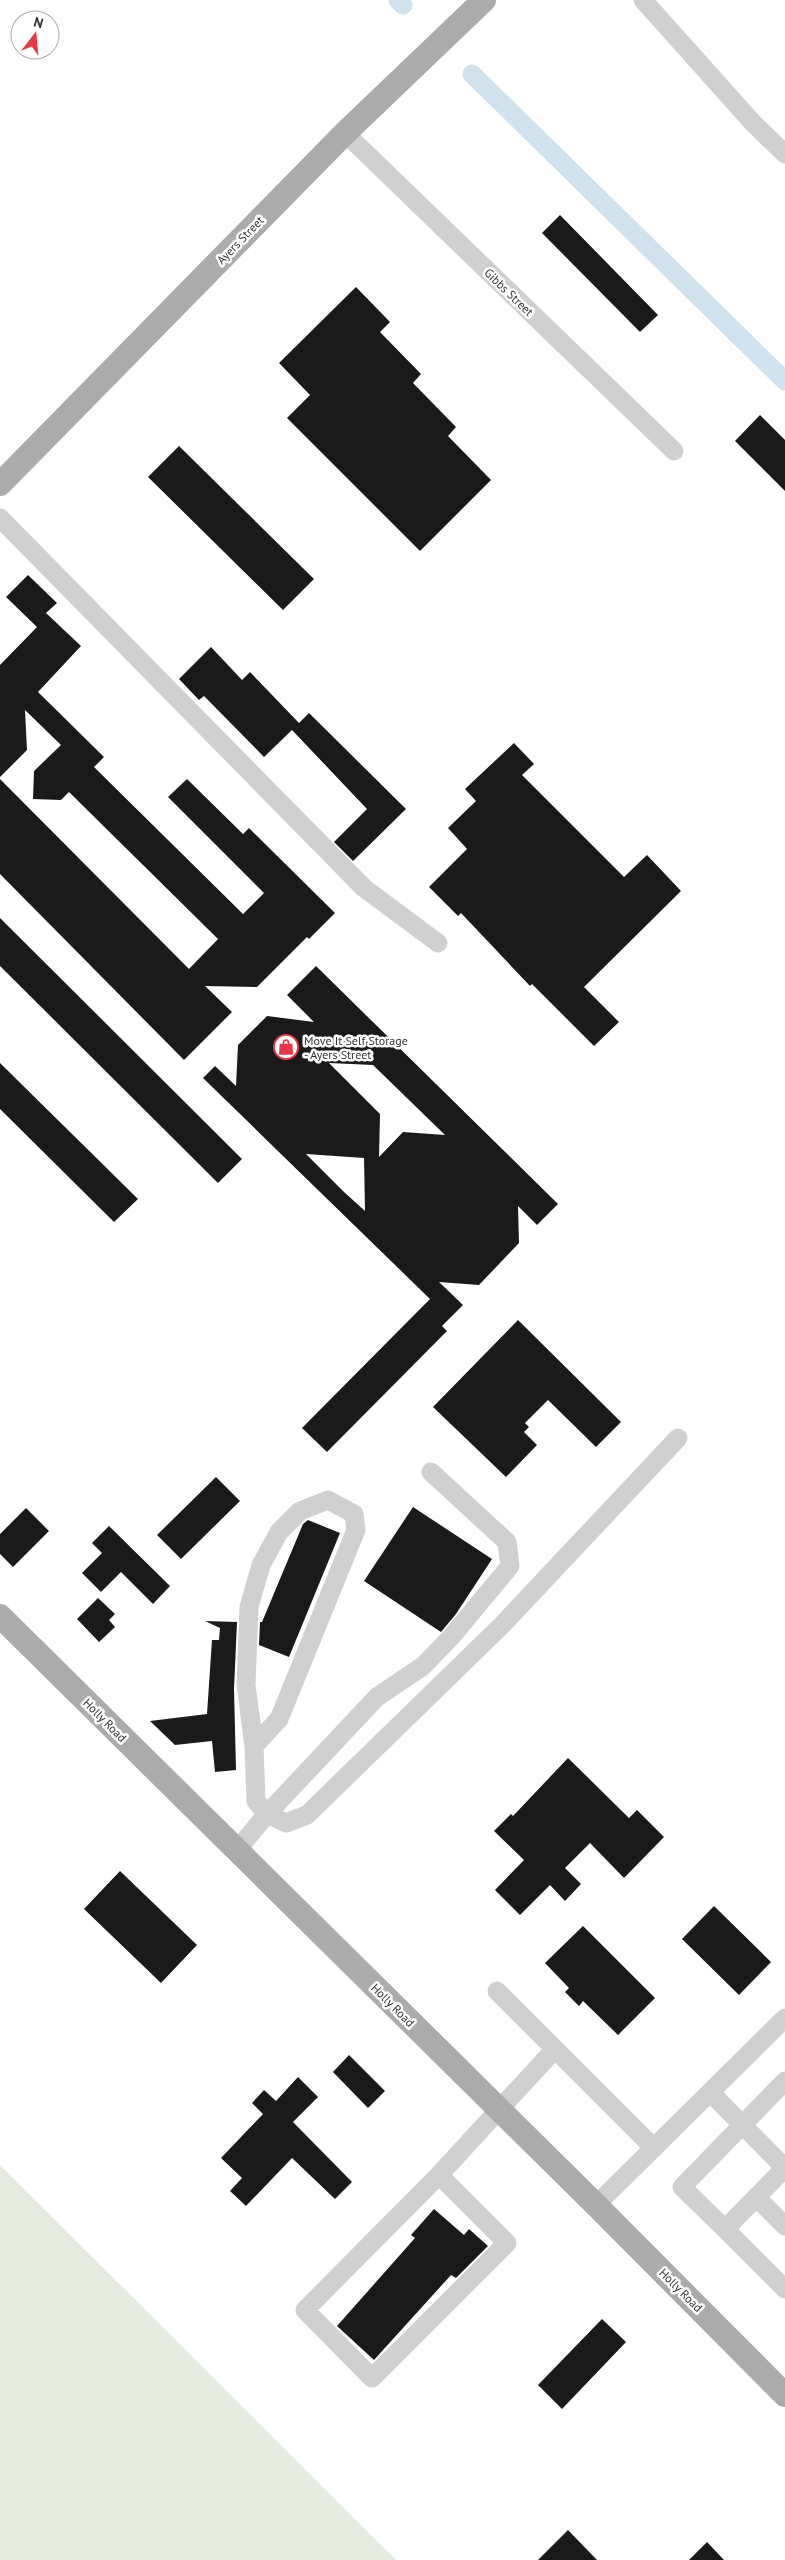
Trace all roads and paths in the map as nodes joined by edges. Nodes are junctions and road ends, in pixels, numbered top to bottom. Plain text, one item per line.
1 (484, 0) edge
2 (642, 0) edge
3 (345, 133) junction
4 (785, 154) edge
5 (674, 451) dead end
6 (0, 484) edge
7 (0, 518) edge
8 (438, 943) dead end
9 (678, 1438) dead end
10 (430, 1472) dead end
11 (0, 1616) edge
12 (254, 1746) junction
13 (268, 1814) junction
14 (238, 1850) junction
15 (497, 1991) dead end
16 (785, 2018) edge
17 (555, 2049) junction
18 (785, 2081) edge
19 (710, 2092) junction
20 (499, 2110) junction
21 (742, 2125) junction
22 (654, 2148) junction
23 (785, 2168) edge
24 (439, 2175) junction
25 (756, 2197) junction
26 (596, 2205) junction
27 (785, 2226) edge
28 (725, 2229) junction
29 (785, 2289) edge
30 (785, 2396) edge

1 - 3 main road, Ayers Street
2 - 4 street
3 - 5 street, Gibbs Street
3 - 6 main road, Ayers Street
7 - 8 street
9 - 13 street
10 - 13 street
11 - 14 main road, Holly Road
12 - 12 street
12 - 13 street
13 - 14 street
14 - 20 main road, Holly Road
15 - 17 street
16 - 19 street
17 - 20 street
17 - 22 street
18 - 21 street
19 - 21 street
19 - 22 street
20 - 24 street
20 - 26 main road, Holly Road
21 - 23 street
21 - 28 street
22 - 26 street
23 - 25 street
24 - 24 street
25 - 27 street
25 - 28 street
26 - 30 main road, Holly Road
28 - 29 street

